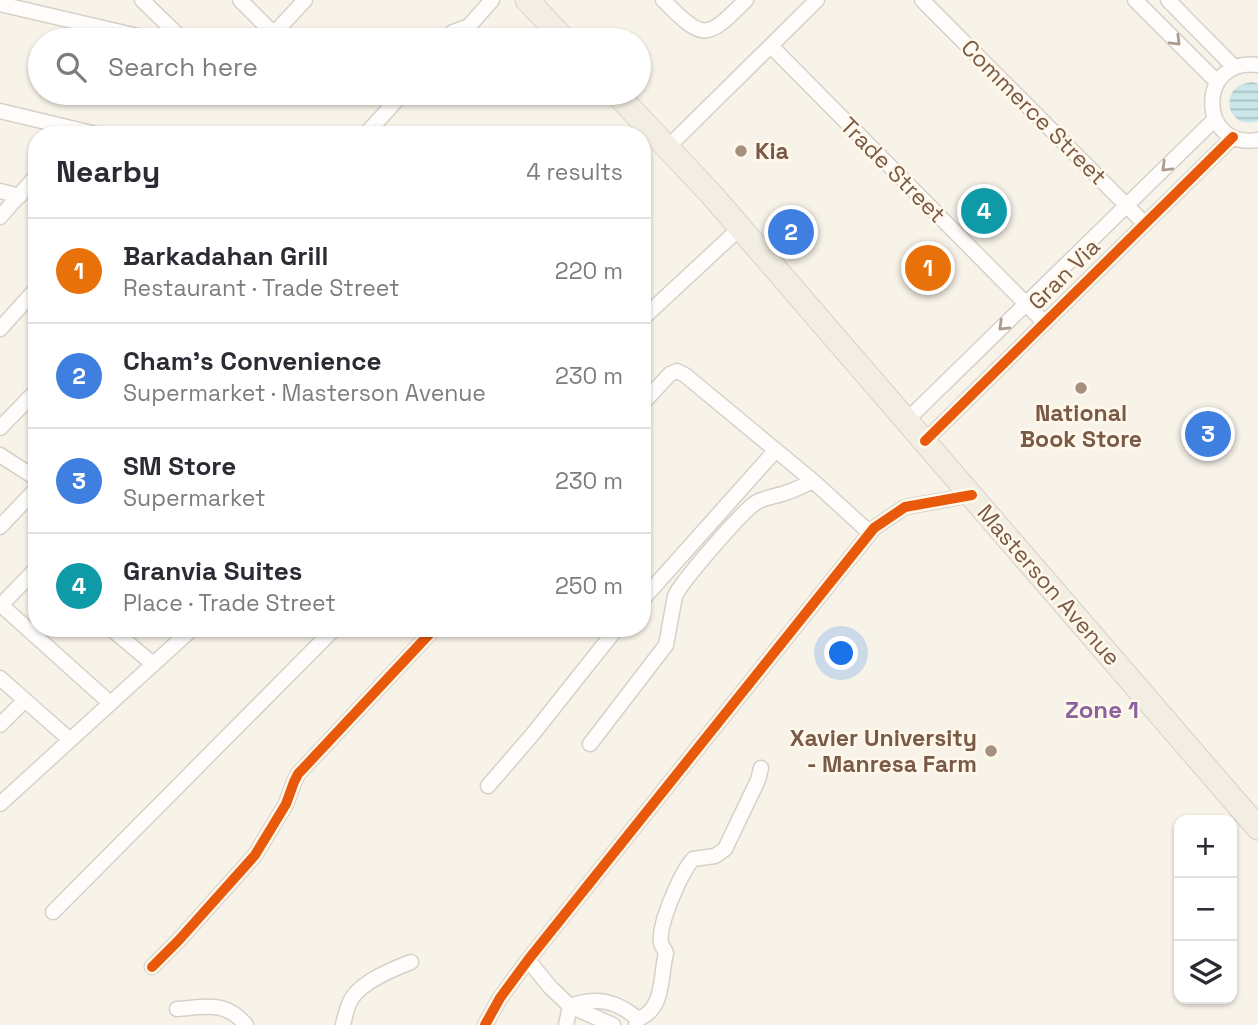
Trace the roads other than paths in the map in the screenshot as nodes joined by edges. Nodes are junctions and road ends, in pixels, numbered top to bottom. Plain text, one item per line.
1 (36, 0) edge
2 (142, 0) edge
3 (240, 0) edge
4 (305, 0) edge
5 (492, 0) edge
6 (527, 0) edge
7 (663, 0) edge
8 (746, 0) edge
9 (817, 0) edge
10 (922, 0) edge
11 (1135, 0) edge
12 (1168, 0) edge
13 (0, 4) edge
14 (50, 15) junction
15 (469, 26) joint
16 (105, 28) edge
17 (171, 28) edge
18 (263, 28) edge
19 (279, 28) edge
20 (464, 28) edge
21 (554, 28) edge
22 (771, 46) junction
23 (1258, 65) edge
24 (1234, 67) junction
25 (1217, 82) junction
26 (391, 105) edge
27 (628, 105) edge
28 (0, 111) edge
29 (1215, 119) junction
30 (53, 126) edge
31 (373, 126) edge
32 (648, 126) edge
33 (651, 129) edge
34 (1233, 137) junction
35 (1258, 140) edge
36 (668, 147) junction
37 (28, 186) edge
38 (0, 191) edge
39 (20, 196) junction
40 (1127, 205) junction
41 (0, 217) edge
42 (1145, 224) junction
43 (740, 228) junction
44 (28, 298) edge
45 (1026, 304) junction
46 (651, 311) edge
47 (1045, 323) junction
48 (0, 328) edge
49 (651, 394) edge
50 (28, 399) edge
51 (907, 420) junction
52 (0, 428) edge
53 (925, 441) junction
54 (775, 451) junction
55 (0, 455) edge
56 (28, 473) edge
57 (813, 481) junction
58 (972, 495) junction
59 (28, 497) edge
60 (0, 527) edge
61 (870, 533) junction
62 (28, 578) edge
63 (651, 590) edge
64 (1, 606) edge
65 (28, 630) edge
66 (36, 637) edge
67 (121, 637) edge
68 (184, 637) edge
69 (326, 637) edge
70 (427, 637) edge
71 (610, 637) edge
72 (153, 664) junction
73 (0, 678) edge
74 (24, 701) junction
75 (110, 703) junction
76 (0, 725) edge
77 (70, 740) junction
78 (590, 744) dead end
79 (761, 768) dead end
80 (488, 786) dead end
81 (0, 804) edge
82 (1258, 828) edge
83 (53, 912) dead end
84 (528, 960) junction
85 (411, 962) dead end
86 (152, 967) dead end
87 (570, 1006) junction
88 (177, 1009) dead end
89 (637, 1022) edge
90 (246, 1025) edge
91 (343, 1025) edge
92 (485, 1025) edge
93 (566, 1025) edge
94 (613, 1025) edge

1 - 14 street
2 - 17 street
3 - 18 street
4 - 19 street
5 - 15 street
6 - 21 main road
7 - 8 street
9 - 22 street
10 - 40 street, Commerce Street
11 -> 25 street
12 - 24 street
13 - 14 street
14 - 16 street
15 - 20 street
22 - 36 street
22 - 45 street, Trade Street
23 - 24 street
24 - 25 street
25 - 29 street
26 - 31 street
27 - 32 main road, Masterson Avenue
28 - 30 street
29 - 34 street
29 -> 40 street, Gran Via
33 - 36 main road, Masterson Avenue
34 - 35 street
34 - 42 street, Gran Via
36 - 43 main road, Masterson Avenue
37 - 39 street
38 - 39 street
39 - 41 street
40 - 42 street, Commerce Street
40 - 45 street, Gran Via
42 - 47 street, Gran Via
43 - 46 street
43 - 51 main road, Masterson Avenue
44 - 48 street
45 - 47 street, Trade Street
45 -> 51 street, Gran Via
47 - 53 street, Gran Via
49 - 54 street
50 - 52 street
51 - 53 main road, Masterson Avenue
53 - 58 main road, Masterson Avenue
54 - 57 street
54 - 63 street
55 - 56 street
57 - 61 street
57 - 78 street
58 - 61 street
58 - 82 main road, Masterson Avenue
59 - 60 street
61 - 84 street
62 - 64 street
64 - 65 street
66 - 75 street
67 - 72 street
68 - 72 street
69 - 83 street
70 - 86 street
71 - 80 street
72 - 75 street
73 - 74 street
74 - 76 street
74 - 77 street
75 - 77 street
77 - 81 street
79 - 89 street
84 - 87 street
84 - 92 street
85 - 91 street
87 - 89 street
87 - 93 street
87 - 94 street
88 - 90 street

